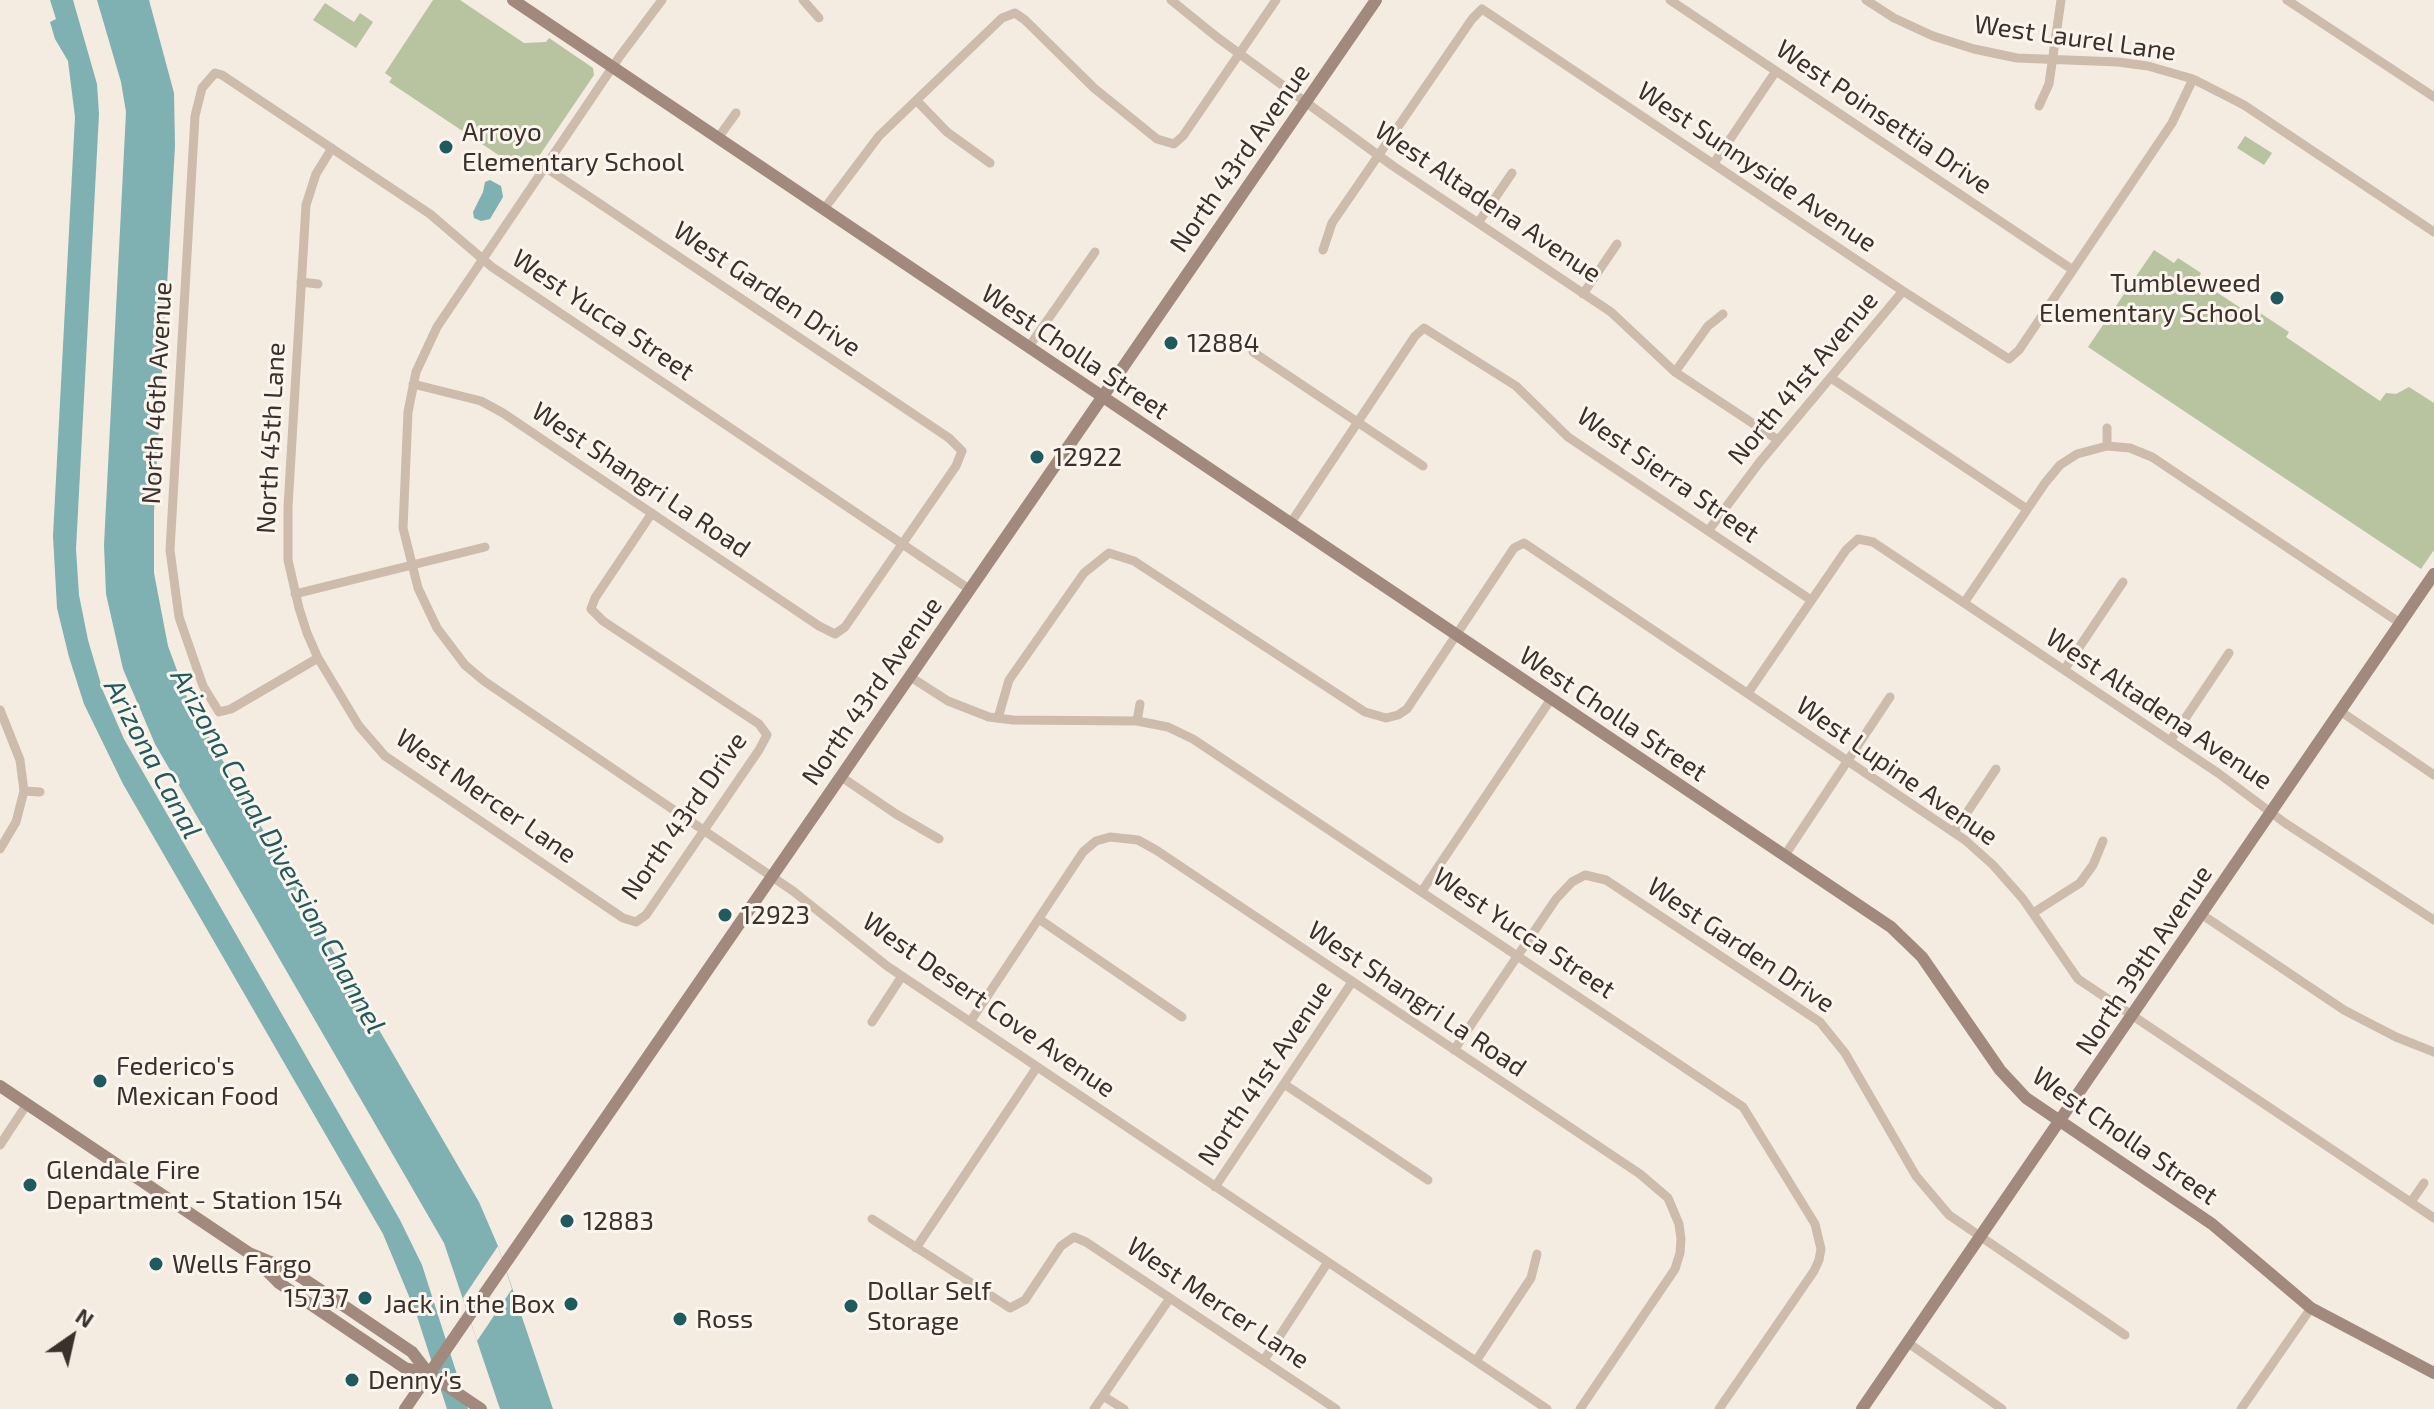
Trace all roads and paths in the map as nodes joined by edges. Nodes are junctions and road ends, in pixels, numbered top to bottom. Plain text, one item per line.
1 (513, 0) edge
2 (662, 0) edge
3 (803, 0) edge
4 (1171, 0) edge
5 (1276, 0) edge
6 (1376, 0) edge
7 (1670, 0) edge
8 (1866, 0) edge
9 (2061, 0) edge
10 (2287, 0) edge
11 (819, 18) dead end
12 (1239, 53) junction
13 (2053, 59) junction
14 (612, 67) junction
15 (1776, 71) junction
16 (215, 73) joint
17 (2193, 79) junction
18 (2434, 97) edge
19 (1307, 101) junction
20 (918, 102) junction
21 (2039, 106) dead end
22 (736, 113) dead end
23 (718, 138) junction
24 (332, 148) junction
25 (1378, 156) junction
26 (990, 163) dead end
27 (1714, 163) junction
28 (545, 167) junction
29 (1512, 173) dead end
30 (824, 209) junction
31 (1478, 223) junction
32 (2434, 232) edge
33 (1617, 244) dead end
34 (1323, 250) dead end
35 (1095, 252) dead end
36 (483, 259) junction
37 (2073, 270) junction
38 (301, 282) junction
39 (318, 284) dead end
40 (1903, 291) junction
41 (1583, 294) junction
42 (1723, 314) dead end
43 (1028, 348) junction
44 (1253, 352) dead end
45 (1675, 372) junction
46 (1831, 378) junction
47 (413, 384) junction
48 (1101, 397) junction
49 (1357, 423) junction
50 (2107, 428) dead end
51 (1778, 440) junction
52 (2107, 446) junction
53 (1423, 466) dead end
54 (2027, 509) junction
55 (652, 513) junction
56 (1290, 524) junction
57 (1708, 531) junction
58 (902, 543) junction
59 (485, 547) dead end
60 (411, 566) junction
61 (2433, 576) edge
62 (2123, 582) dead end
63 (969, 589) junction
64 (295, 594) junction
65 (1811, 600) junction
66 (1964, 603) junction
67 (2400, 623) junction
68 (1456, 635) junction
69 (2229, 653) dead end
70 (318, 658) junction
71 (2064, 670) junction
72 (909, 676) junction
73 (1748, 693) junction
74 (1890, 697) dead end
75 (1551, 699) junction
76 (1140, 704) dead end
77 (0, 710) edge
78 (2340, 711) junction
79 (998, 718) junction
80 (1137, 721) junction
81 (2170, 741) junction
82 (1848, 760) junction
83 (1996, 769) dead end
84 (2434, 775) edge
85 (840, 776) junction
86 (24, 791) junction
87 (40, 792) dead end
88 (2271, 813) junction
89 (704, 830) junction
90 (1954, 832) junction
91 (939, 839) dead end
92 (2103, 841) dead end
93 (0, 849) edge
94 (1785, 855) junction
95 (771, 876) junction
96 (1422, 891) junction
97 (2033, 913) junction
98 (2201, 914) junction
99 (1039, 919) junction
100 (2434, 920) edge
101 (636, 922) joint
102 (1517, 955) junction
103 (902, 976) junction
104 (1352, 982) junction
105 (2132, 1015) junction
106 (1182, 1017) dead end
107 (872, 1022) dead end
108 (970, 1022) junction
109 (1454, 1050) junction
110 (2434, 1052) edge
111 (1037, 1067) junction
112 (1284, 1084) junction
113 (0, 1086) edge
114 (27, 1104) junction
115 (2059, 1122) junction
116 (0, 1145) edge
117 (1428, 1180) dead end
118 (2424, 1183) dead end
119 (1215, 1187) junction
120 (2411, 1202) junction
121 (2434, 1218) edge
122 (872, 1219) dead end
123 (1979, 1237) junction
124 (916, 1248) junction
125 (1537, 1254) dead end
126 (1328, 1262) junction
127 (1170, 1298) junction
128 (2311, 1308) junction
129 (2125, 1335) dead end
130 (1907, 1342) junction
131 (1264, 1360) junction
132 (1476, 1361) junction
133 (2434, 1373) edge
134 (429, 1374) junction
135 (1103, 1396) junction
136 (405, 1409) edge
137 (481, 1409) edge
138 (1094, 1409) edge
139 (1124, 1409) edge
140 (1336, 1409) edge
141 (1547, 1409) edge
142 (1580, 1409) edge
143 (1719, 1409) edge
144 (1862, 1409) edge
145 (2002, 1409) edge
146 (2241, 1409) edge

1 - 14 street, West Cholla Street
2 - 14 street, West Desert Cove Avenue
3 - 11 street
4 - 12 street, West Altadena Avenue
5 - 12 street
6 - 19 street, North 43rd Avenue
7 - 15 street, West Poinsettia Drive
8 - 13 street, West Laurel Lane
9 - 13 street
10 - 18 street
12 - 19 street, West Altadena Avenue
12 - 20 street
13 - 17 street, West Laurel Lane
13 - 21 street
14 - 23 street, West Cholla Street
14 - 28 street, West Desert Cove Avenue
15 - 27 street
15 - 37 street, West Poinsettia Drive
16 - 24 street, West Yucca Street
16 - 70 street, North 46th Avenue
17 - 32 street, West Laurel Lane
17 - 37 street
19 - 25 street, West Altadena Avenue
19 - 48 street, North 43rd Avenue
20 - 26 street
20 - 30 street
22 - 23 street
23 - 30 street, West Cholla Street
24 - 36 street, West Yucca Street
24 - 38 street, North 45th Lane
25 - 27 street, West Sunnyside Avenue
25 - 31 street, West Altadena Avenue
25 - 34 street
27 - 40 street, West Sunnyside Avenue
28 - 36 street, West Desert Cove Avenue
28 - 58 street, West Garden Drive
29 - 31 street
30 - 43 street, West Cholla Street
31 - 41 street, West Altadena Avenue
33 - 41 street
35 - 43 street
36 - 47 street, West Desert Cove Avenue
36 - 58 street, West Yucca Street
37 - 40 street, West Sunnyside Avenue
38 - 39 street
38 - 64 street, North 45th Lane
40 - 46 street, North 41st Avenue
41 - 45 street, West Altadena Avenue
42 - 45 street
43 - 48 street, West Cholla Street
44 - 49 street
45 - 51 street, West Altadena Avenue
46 - 51 street, North 41st Avenue
46 - 54 street
47 - 55 street, West Shangri La Road
47 - 60 street, West Desert Cove Avenue
48 - 56 street, West Cholla Street
48 - 63 street, North 43rd Avenue
49 - 53 street
49 - 56 street
49 - 57 street, West Sierra Street
50 - 52 street
51 - 57 street, North 41st Avenue
52 - 54 street
52 - 67 street
54 - 66 street
55 - 58 street, West Shangri La Road
55 - 89 street, North 43rd Drive
56 - 68 street, West Cholla Street
57 - 65 street, West Sierra Street
58 - 63 street, West Yucca Street
59 - 60 street
60 - 64 street
60 - 89 street, West Desert Cove Avenue
61 - 67 street, North 39th Avenue
62 - 71 street
63 - 72 street, North 43rd Avenue
64 - 70 street, West Mercer Lane
65 - 66 street, West Altadena Avenue
65 - 73 street
66 - 71 street, West Altadena Avenue
67 - 78 street, North 39th Avenue
68 - 73 street, West Lupine Avenue
68 - 75 street, West Cholla Street
68 - 79 street
69 - 81 street
70 - 101 street, West Mercer Lane
71 - 81 street, West Altadena Avenue
72 - 79 street, West Yucca Street
72 - 85 street, North 43rd Avenue
73 - 82 street, West Lupine Avenue
74 - 82 street
75 - 94 street, West Cholla Street
75 - 96 street
76 - 80 street
77 - 86 street
78 - 84 street
78 - 88 street, North 39th Avenue
79 - 80 street, West Yucca Street
80 - 96 street, West Yucca Street
81 - 88 street, West Altadena Avenue
82 - 90 street, West Lupine Avenue
82 - 94 street
83 - 90 street
85 - 91 street
85 - 95 street, North 43rd Avenue
86 - 87 street
86 - 93 street
88 - 98 street, North 39th Avenue
88 - 100 street, West Altadena Avenue
89 - 95 street, West Desert Cove Avenue
89 - 101 street, North 43rd Drive
90 - 97 street, West Lupine Avenue
92 - 97 street
94 - 115 street, West Cholla Street
95 - 103 street, West Desert Cove Avenue
95 - 134 street, North 43rd Avenue
96 - 102 street, West Yucca Street
97 - 105 street, West Lupine Avenue
98 - 105 street, North 39th Avenue
98 - 110 street
99 - 104 street, West Shangri La Road
99 - 106 street
99 - 108 street
102 - 109 street
102 - 123 street, West Garden Drive
102 - 143 street, West Yucca Street
103 - 107 street
103 - 108 street, West Desert Cove Avenue
104 - 109 street, West Shangri La Road
104 - 112 street, North 41st Avenue
105 - 115 street, North 39th Avenue
105 - 120 street, West Lupine Avenue
108 - 111 street, West Desert Cove Avenue
109 - 142 street, West Shangri La Road
111 - 119 street, West Desert Cove Avenue
111 - 124 street
112 - 117 street
112 - 119 street, North 41st Avenue
113 - 114 street
114 - 116 street
114 - 134 street
115 - 123 street, North 39th Avenue
115 - 128 street, West Cholla Street
118 - 120 street
119 - 126 street, West Desert Cove Avenue
120 - 121 street, West Lupine Avenue
122 - 124 street
123 - 129 street, West Garden Drive
123 - 130 street, North 39th Avenue
124 - 127 street, West Mercer Lane
125 - 132 street
126 - 131 street
126 - 132 street, West Desert Cove Avenue
127 - 131 street, West Mercer Lane
127 - 135 street
128 - 133 street, West Cholla Street
128 - 146 street
130 - 144 street, North 39th Avenue
130 - 145 street
131 - 140 street, West Mercer Lane
132 - 141 street, West Desert Cove Avenue
134 - 136 street, North 43rd Avenue
134 - 137 street
135 - 138 street
135 - 139 street

